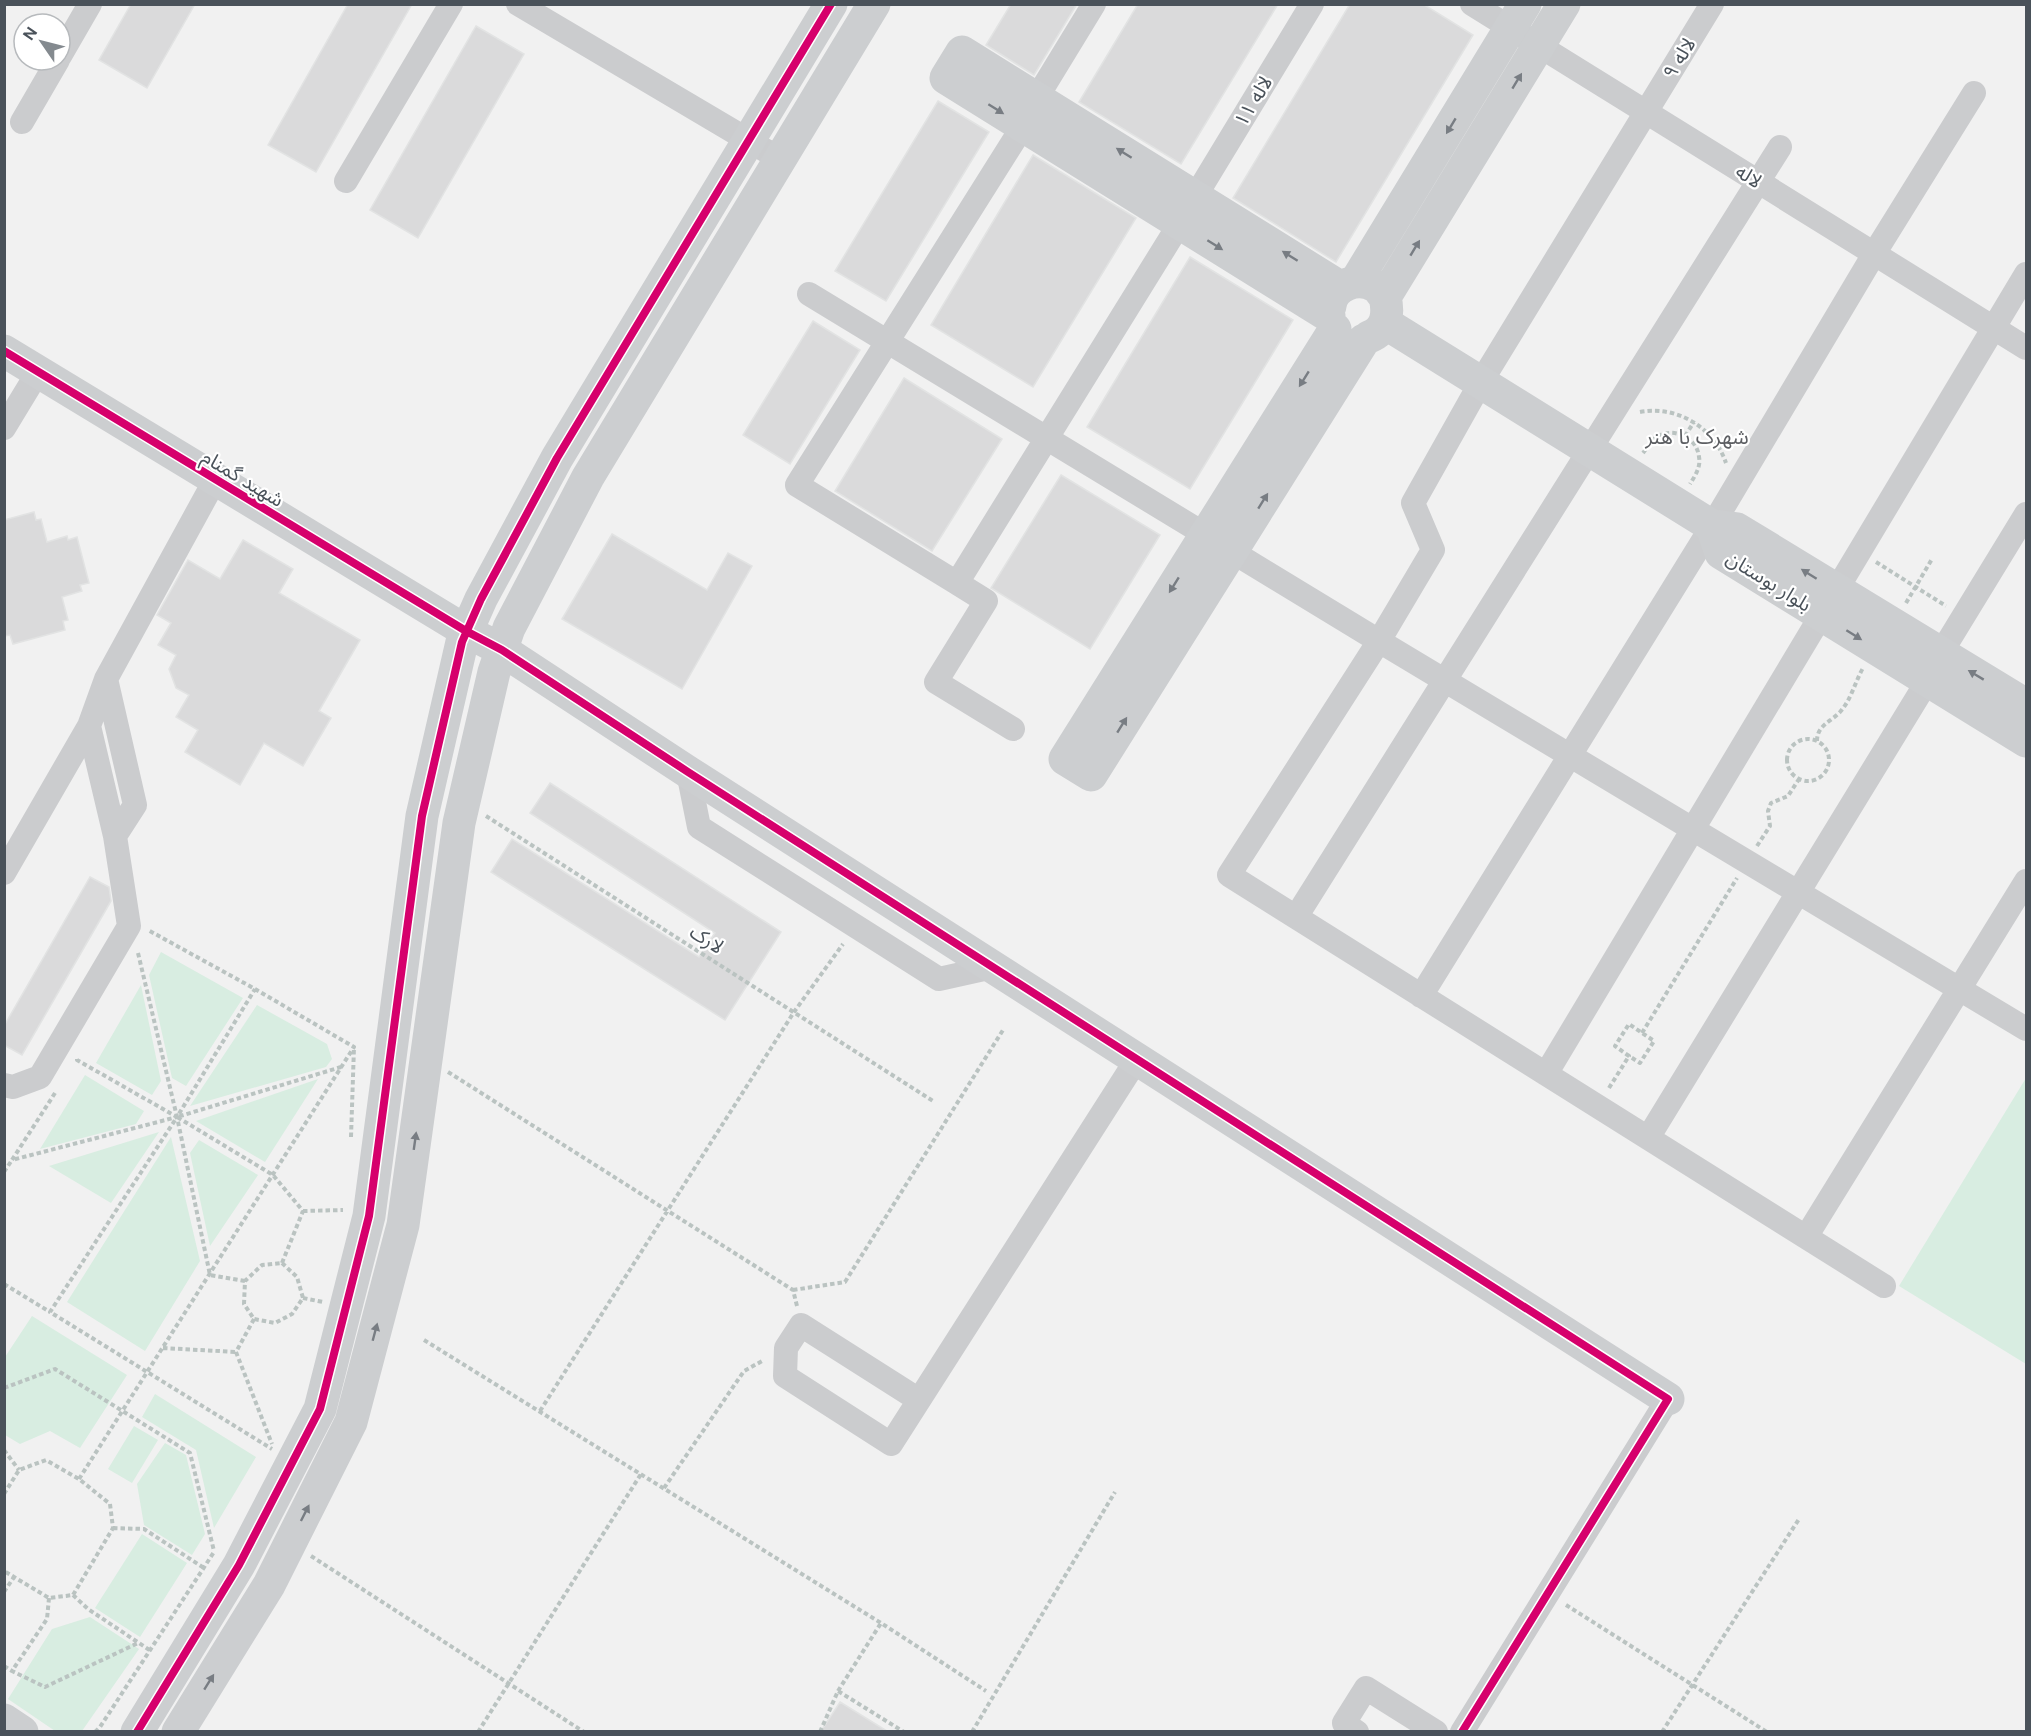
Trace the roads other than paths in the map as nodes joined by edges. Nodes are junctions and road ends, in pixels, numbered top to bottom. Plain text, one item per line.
1 (90, 4) edge
2 (451, 4) edge
3 (518, 4) edge
4 (831, 4) edge
5 (874, 4) edge
6 (1094, 4) edge
7 (1312, 4) edge
8 (1472, 4) edge
9 (1564, 4) edge
10 (1712, 4) edge
11 (1517, 16) edge
12 (72, 35) edge
13 (1538, 46) junction
14 (51, 72) edge
15 (1974, 93) dead end
16 (1029, 112) junction
17 (1646, 112) junction
18 (22, 122) dead end
19 (748, 141) junction
20 (1780, 147) dead end
21 (780, 159) junction
22 (346, 181) dead end
23 (1758, 182) junction
24 (1187, 210) junction
25 (1874, 254) junction
26 (2026, 274) edge
27 (809, 294) dead end
28 (1356, 311) junction
29 (1994, 328) junction
30 (888, 342) junction
31 (2026, 348) edge
32 (4, 351) edge
33 (38, 372) junction
34 (1481, 382) junction
35 (4, 428) edge
36 (1046, 438) junction
37 (1590, 449) junction
38 (215, 480) junction
39 (2026, 514) edge
40 (1712, 526) junction
41 (1218, 543) junction
42 (957, 583) junction
43 (1829, 603) junction
44 (466, 631) junction
45 (1379, 640) junction
46 (502, 650) junction
47 (1934, 667) junction
48 (106, 679) junction
49 (1445, 680) junction
50 (2026, 705) edge
51 (89, 726) junction
52 (1013, 729) dead end
53 (2026, 741) edge
54 (1571, 756) junction
55 (688, 772) junction
56 (1693, 829) junction
57 (115, 836) junction
58 (4, 873) edge
59 (2026, 881) edge
60 (1798, 892) junction
61 (1296, 917) junction
62 (993, 967) junction
63 (1960, 989) junction
64 (1421, 996) junction
65 (2026, 1029) edge
66 (1137, 1059) junction
67 (1546, 1074) junction
68 (4, 1085) edge
69 (1648, 1138) junction
70 (1806, 1237) junction
71 (1884, 1286) dead end
72 (1668, 1399) joint
73 (919, 1400) junction
74 (4, 1720) edge
75 (22, 1731) edge
76 (137, 1731) edge
77 (178, 1731) edge
78 (1357, 1731) edge
79 (1436, 1731) edge
80 (1462, 1731) edge

1 - 12 street
2 - 22 street
3 - 19 street
4 - 19 street
5 - 21 street
6 - 16 street
7 - 24 street, لاله ۱۱
8 - 11 street, لاله
9 - 13 street
10 - 17 street, لاله ۹
11 - 13 street, لاله
11 -> 28 street
13 - 17 street, لاله
28 -> 13 street
14 - 18 street
15 - 25 street
16 - 24 street
16 - 30 street
17 - 23 street, لاله
17 - 34 street, لاله ۹
19 - 21 street
19 - 44 street
20 - 23 street
21 - 46 street
23 - 25 street, لاله
23 - 37 street
24 - 28 street
24 - 36 street, لاله ۱۱
25 - 29 street, لاله
25 - 40 street
26 - 29 street
27 - 30 street
28 - 34 street
28 - 41 street
29 - 31 street, لاله
29 - 43 street
30 - 36 street
30 - 42 street
32 - 33 street, شهید گمنام
33 - 35 street
33 - 38 street, شهید گمنام
34 - 37 street
34 - 45 street, لاله ۹
36 - 41 street
36 - 42 street, لاله ۱۱
37 - 40 street
37 - 49 street
38 - 44 street, شهید گمنام
38 - 48 street
39 - 47 street
40 - 43 street, بلوار بوستان
40 - 54 street
41 -> 41 street
41 - 45 street
42 - 52 street
43 - 47 street, بلوار بوستان
43 - 56 street
44 - 46 street, شهید گمنام
44 - 76 street
45 - 49 street
45 - 61 street
46 - 55 street, شهید گمنام
77 -> 46 street
50 -> 47 street, بلوار بوستان
47 - 53 street, بلوار بوستان
47 - 60 street
48 - 51 street
48 - 57 street
49 - 54 street
49 - 61 street
51 - 57 street
51 - 58 street
54 - 56 street
54 - 64 street
55 - 62 street, شهید گمنام
55 - 62 street
56 - 60 street
56 - 67 street
57 - 68 street
59 - 63 street
60 - 63 street
60 - 69 street
61 - 64 street
62 - 66 street, شهید گمنام
63 - 65 street
63 - 70 street
64 - 67 street
66 - 72 street, شهید گمنام
66 - 73 street
67 - 69 street
69 - 70 street
70 - 71 street
72 - 80 street
73 - 73 street
74 - 75 street
78 - 79 street

